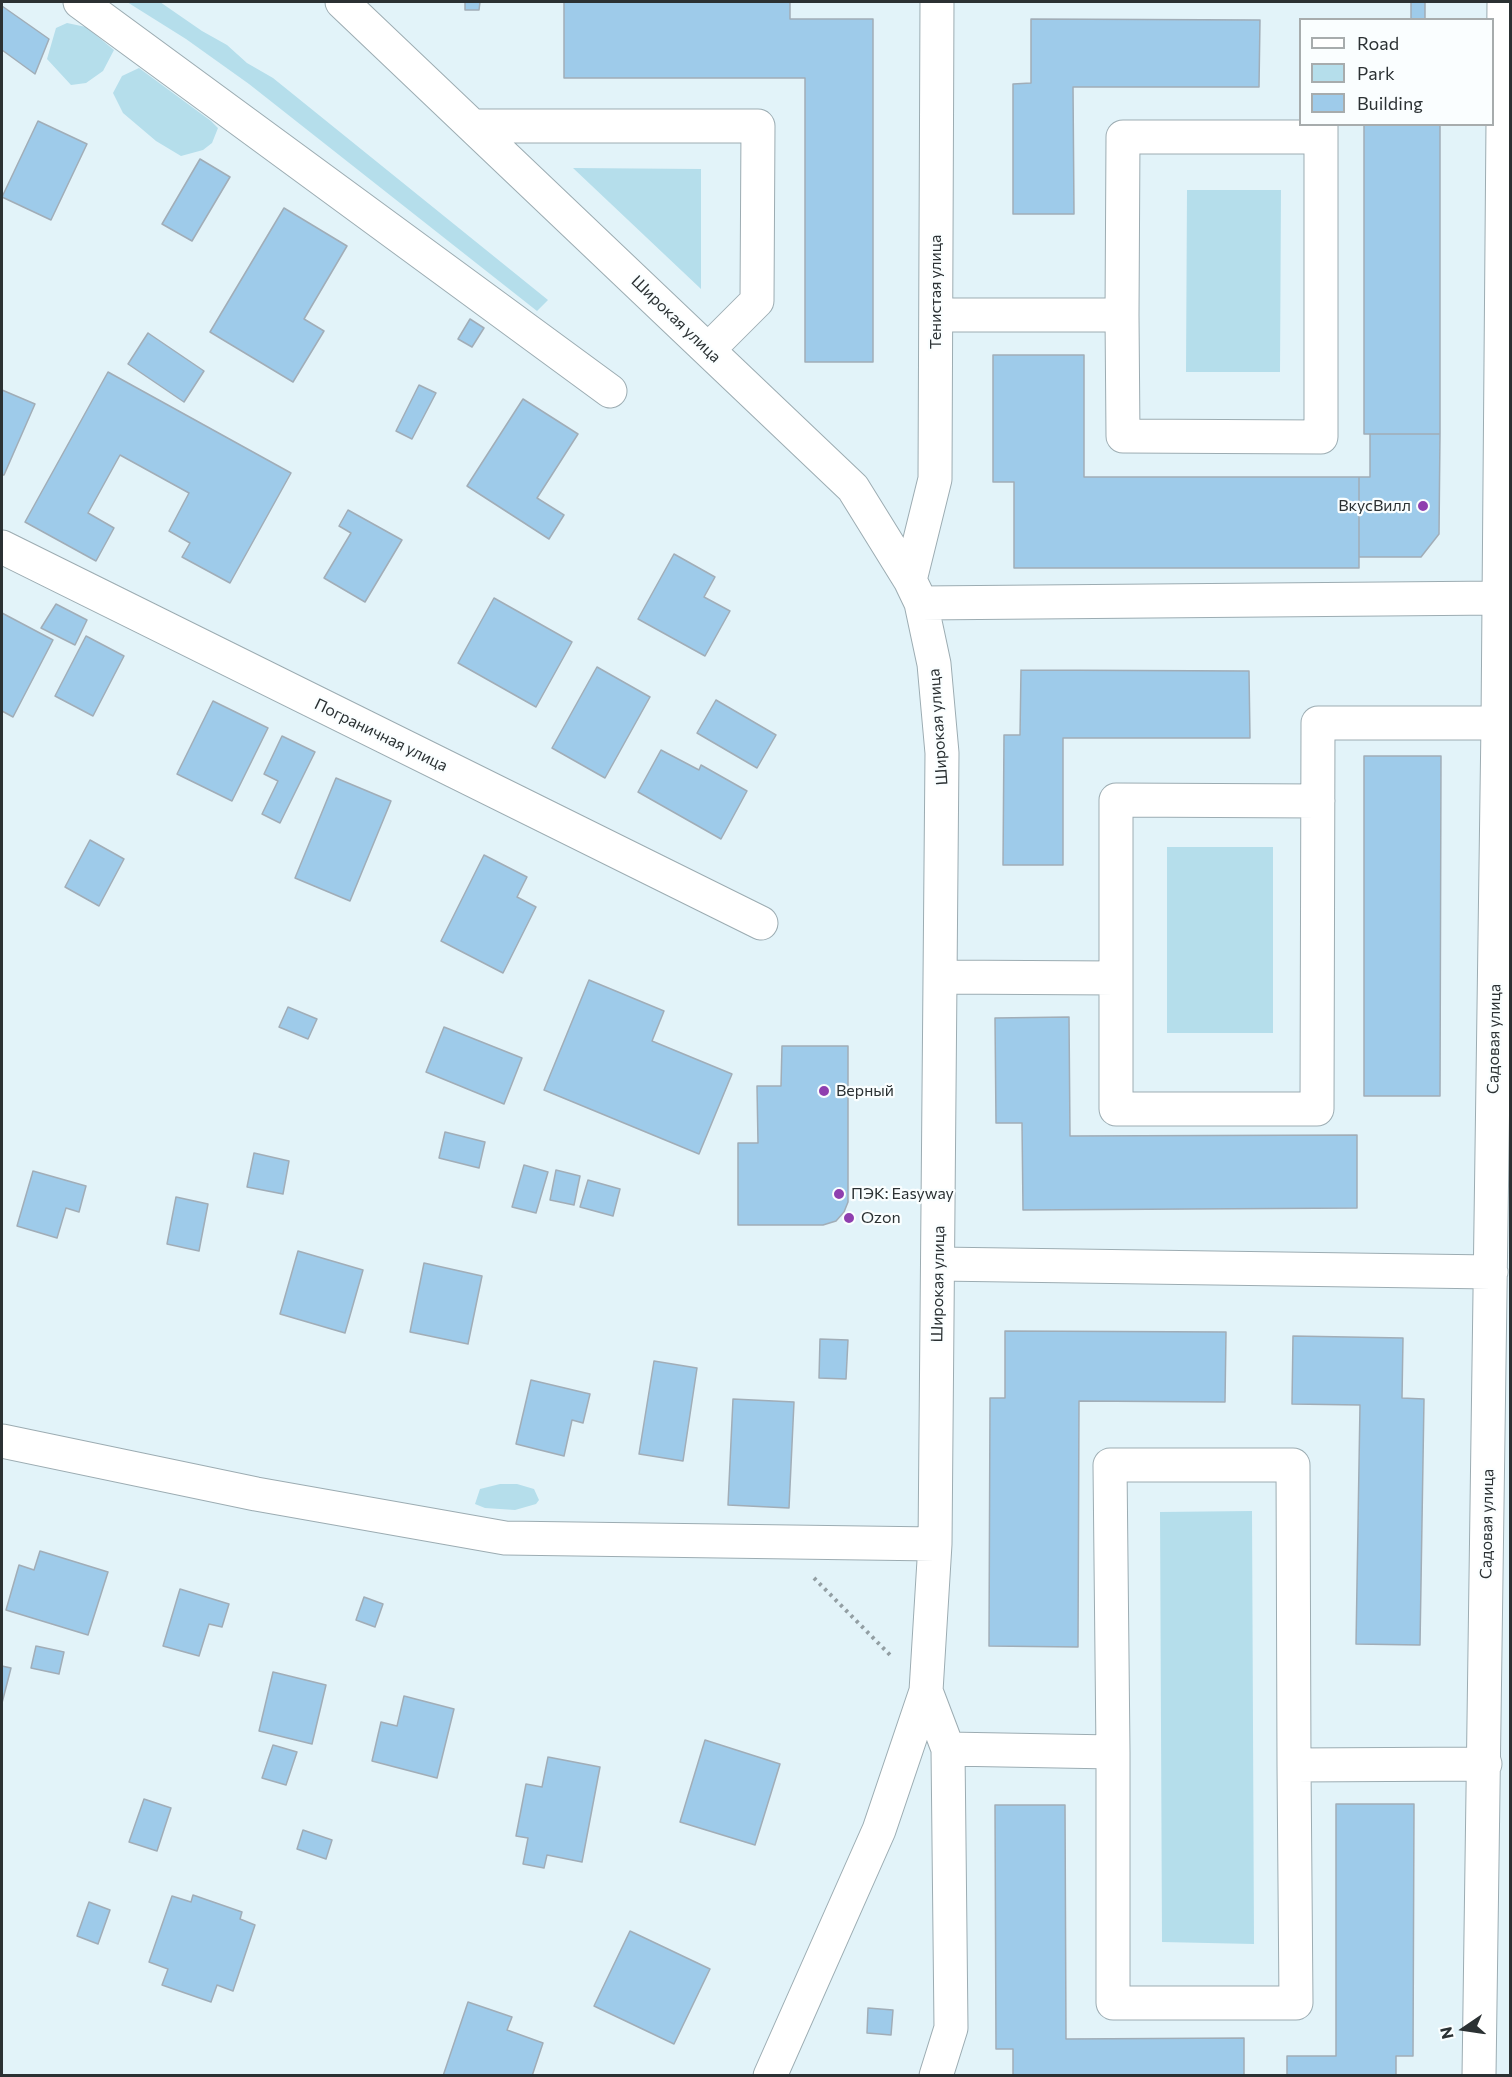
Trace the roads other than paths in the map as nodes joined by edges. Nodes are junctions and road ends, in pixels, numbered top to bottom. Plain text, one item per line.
1 (80, 2) edge
2 (342, 2) edge
3 (937, 2) edge
4 (1504, 2) edge
5 (1498, 68) edge
6 (473, 126) junction
7 (1322, 131) edge
8 (1507, 134) edge
9 (936, 315) junction
10 (1122, 315) junction
11 (708, 350) junction
12 (610, 391) dead end
13 (1506, 418) edge
14 (2, 547) edge
15 (915, 591) junction
16 (1499, 598) junction
17 (1498, 723) junction
18 (1504, 799) edge
19 (1318, 801) junction
20 (761, 923) dead end
21 (940, 978) junction
22 (1116, 978) junction
23 (1502, 1086) edge
24 (938, 1264) junction
25 (1491, 1272) junction
26 (2, 1441) edge
27 (935, 1544) junction
28 (926, 1691) junction
29 (948, 1749) junction
30 (1113, 1752) junction
31 (1485, 1764) junction
32 (1294, 1765) junction
33 (1497, 1800) edge
34 (770, 2076) edge
35 (936, 2076) edge
36 (1479, 2076) edge

1 - 12 street
2 - 6 street, Широкая улица
3 - 9 street, Тенистая улица
4 - 5 street, Садовая улица
5 - 8 street, Садовая улица
6 - 11 street, Широкая улица
6 - 11 street
7 - 10 street
7 - 10 street
8 - 13 street, Садовая улица
9 - 10 street
9 - 15 street, Тенистая улица
11 - 15 street, Широкая улица
13 - 16 street, Садовая улица
14 - 20 street, Пограничная улица
15 - 16 street
15 - 21 street, Широкая улица
16 - 17 street, Садовая улица
17 - 18 street, Садовая улица
17 - 19 street
18 - 23 street, Садовая улица
19 - 22 street
19 - 22 street
21 - 22 street
21 - 24 street, Широкая улица
23 - 25 street, Садовая улица
24 - 25 street
24 - 27 street, Широкая улица
25 - 31 street, Садовая улица
26 - 27 street
27 - 28 street, Широкая улица
28 - 29 street
28 - 34 street
29 - 30 street
29 - 35 street
30 - 32 street
30 - 32 street
31 - 32 street
31 - 33 street, Садовая улица
33 - 36 street, Садовая улица

